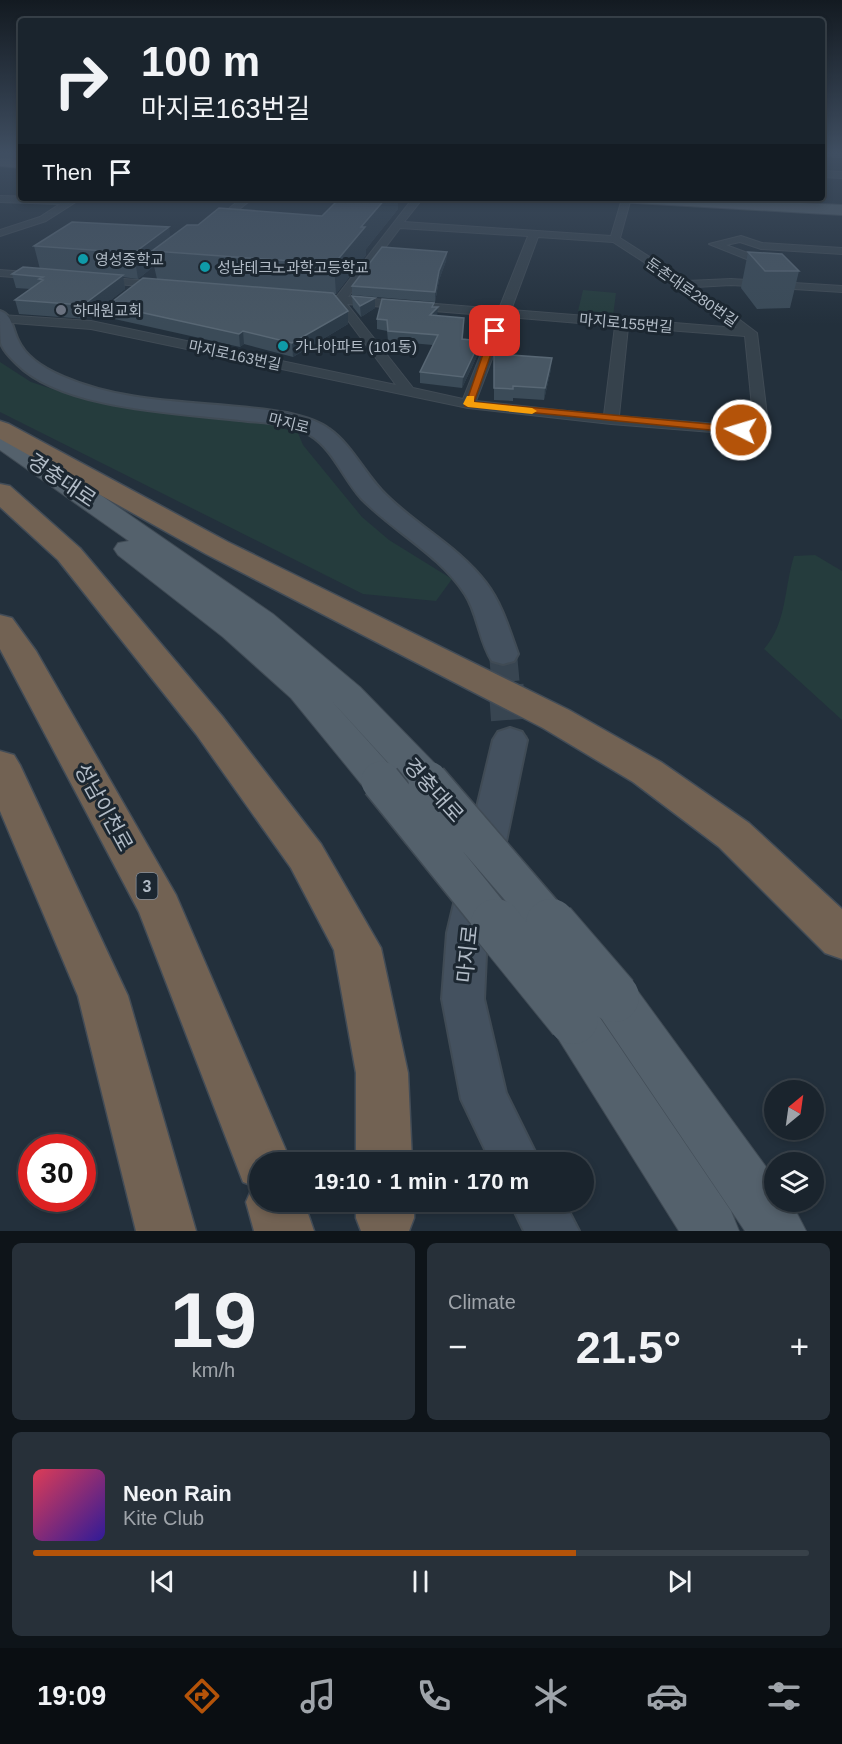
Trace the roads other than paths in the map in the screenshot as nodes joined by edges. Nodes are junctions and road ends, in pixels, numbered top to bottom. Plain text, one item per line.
1 (57, 210) edge
2 (232, 210) edge
3 (409, 210) edge
4 (623, 210) edge
5 (399, 225) junction
6 (205, 232) edge
7 (0, 233) edge
8 (534, 235) junction
9 (615, 240) junction
10 (842, 251) edge
11 (842, 263) edge
12 (752, 270) junction
13 (0, 273) edge
14 (57, 277) edge
15 (81, 279) edge
16 (145, 279) junction
17 (685, 284) junction
18 (176, 286) edge
19 (842, 289) edge
20 (124, 297) edge
21 (304, 297) edge
22 (339, 300) junction
23 (502, 312) junction
24 (0, 318) edge
25 (622, 322) junction
26 (751, 333) junction
27 (408, 391) junction
28 (468, 404) junction
29 (611, 420) junction
30 (0, 429) edge
31 (762, 432) joint
32 (0, 440) edge
33 (0, 463) edge
34 (0, 492) edge
35 (0, 626) edge
36 (503, 654) tunnel mouth
37 (510, 740) tunnel mouth
38 (0, 765) edge
39 (842, 939) edge
40 (594, 1008) junction
41 (259, 1152) edge
42 (384, 1152) edge
43 (511, 1152) edge
44 (278, 1212) edge
45 (542, 1212) edge
46 (166, 1231) edge
47 (284, 1231) edge
48 (553, 1231) edge
49 (711, 1231) edge
50 (778, 1231) edge

1 - 7 street
2 - 6 street
3 - 5 street
4 - 9 street
5 - 8 street
5 - 22 street
8 - 9 street
8 - 23 street
9 - 17 street, 둔촌대로280번길
10 - 12 street
11 - 12 street
12 - 17 street
12 - 19 street
13 - 14 street
15 - 16 street
16 - 18 street
16 - 20 street
17 - 26 street, 둔촌대로280번길
21 - 22 street, 마지로155번길
22 - 23 street, 마지로155번길
22 - 27 street
23 - 25 street, 마지로155번길
23 - 28 street
24 - 27 street, 마지로163번길
24 - 36 main road, 마지로
25 - 26 street, 마지로155번길
25 - 29 street
26 - 31 street, 둔촌대로280번길
27 - 28 street, 마지로163번길
28 - 29 street, 마지로163번길
29 - 31 street, 마지로163번길
30 - 39 highway
32 - 40 main road, 경충대로, bridge
33 - 40 main road, 경충대로, bridge
34 - 42 highway
35 - 41 highway, 성남이천로 / 3
37 - 43 main road, 마지로
38 - 46 highway
40 - 49 main road, 경충대로
40 - 50 main road, 경충대로
44 - 47 highway
45 - 48 main road

